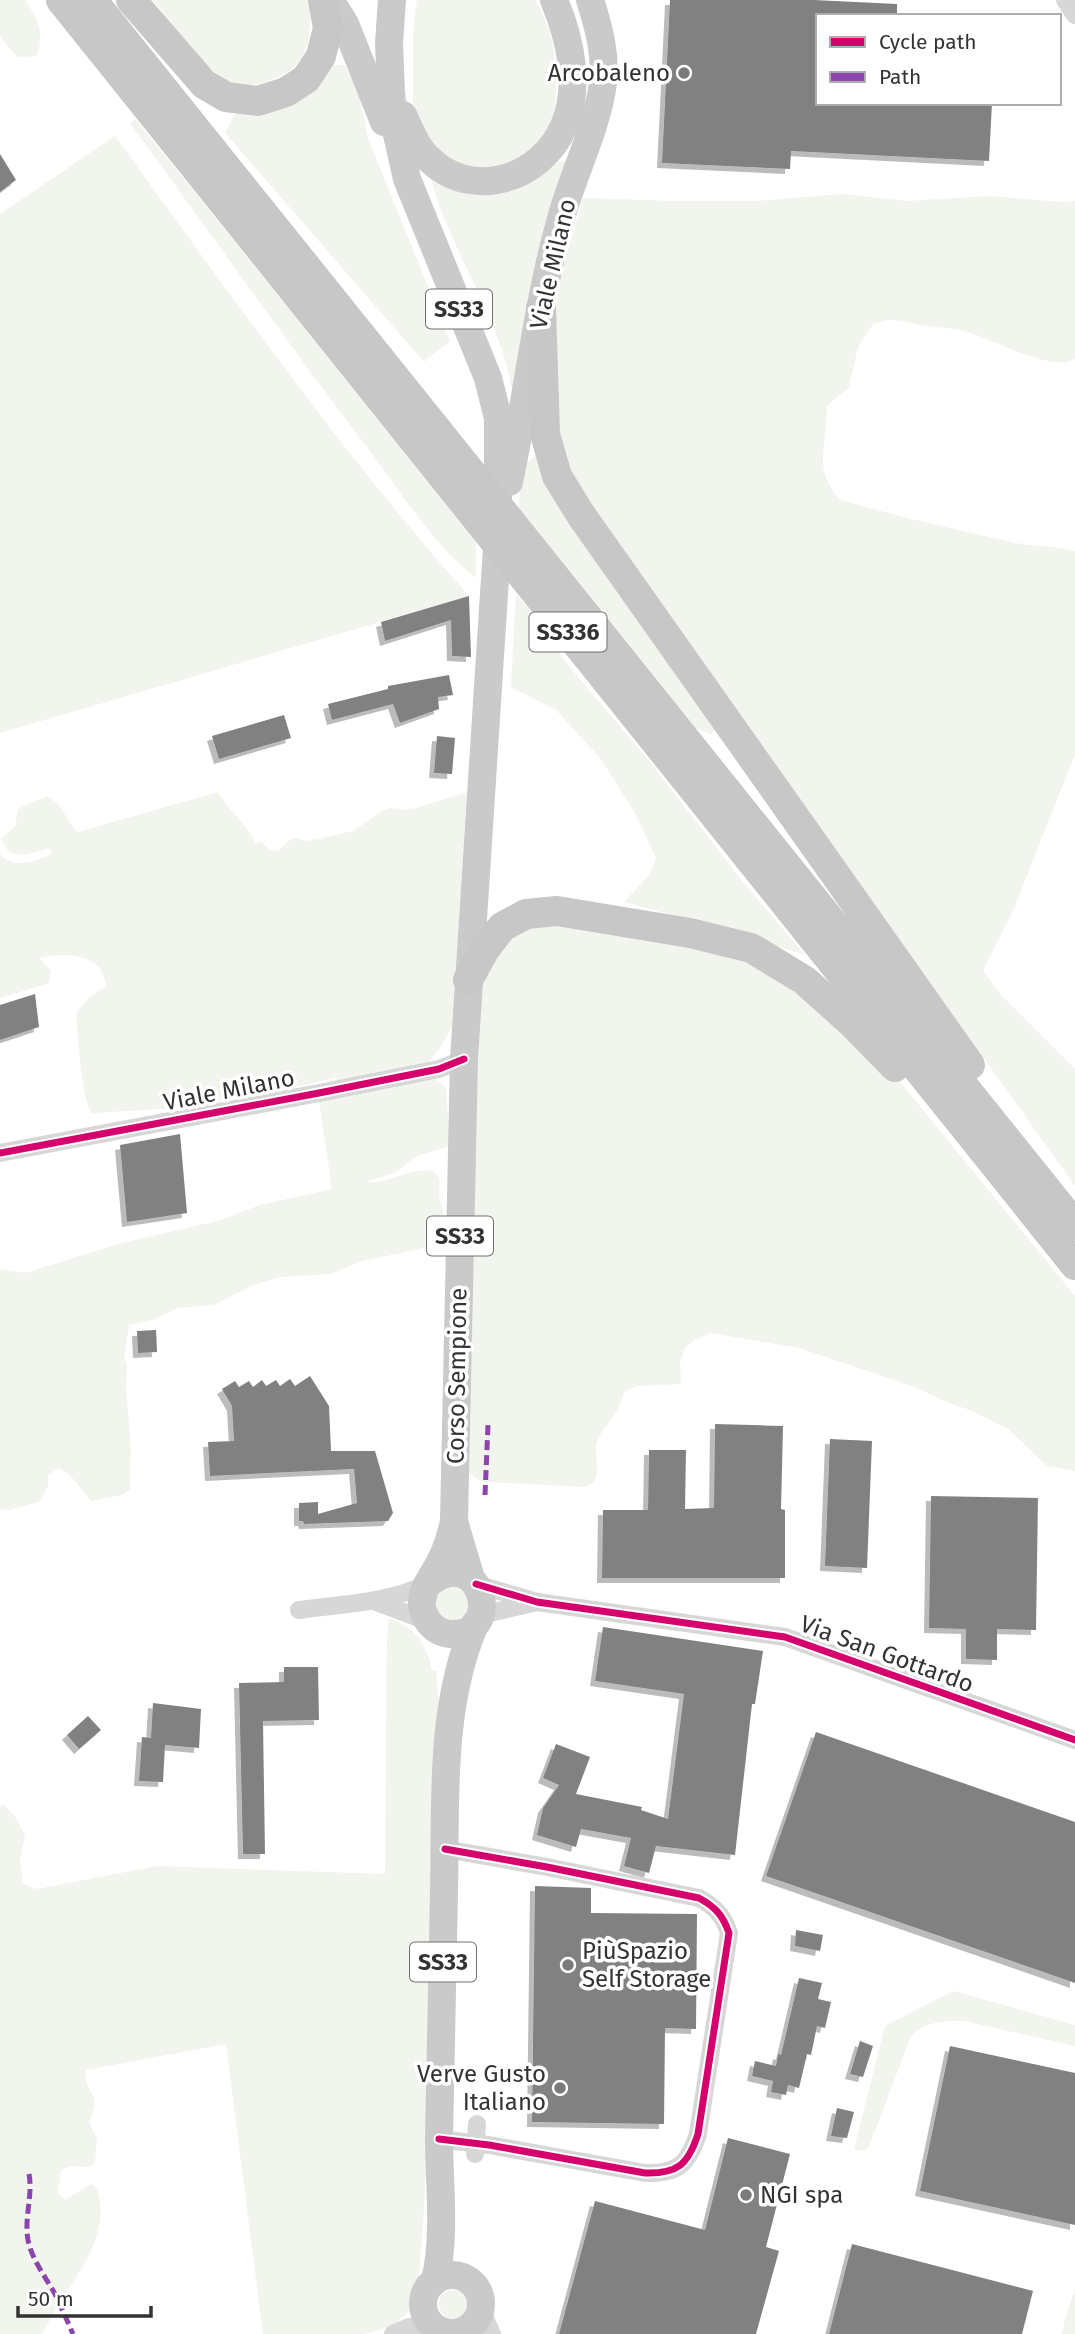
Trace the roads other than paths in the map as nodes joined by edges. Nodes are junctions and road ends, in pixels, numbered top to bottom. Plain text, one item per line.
1 (61, 0) edge
2 (92, 0) edge
3 (131, 0) edge
4 (323, 0) edge
5 (330, 0) edge
6 (392, 0) edge
7 (554, 0) edge
8 (560, 0) edge
9 (590, 0) edge
10 (1065, 0) edge
11 (1075, 15) edge
12 (389, 65) junction
13 (580, 159) junction
14 (407, 180) junction
15 (541, 308) junction
16 (507, 446) junction
17 (468, 980) junction
18 (464, 1059) junction
19 (0, 1153) edge
20 (1063, 1224) edge
21 (1075, 1265) edge
22 (454, 1521) junction
23 (473, 1581) junction
24 (429, 1583) junction
25 (374, 1601) junction
26 (537, 1602) junction
27 (299, 1610) dead end
28 (478, 1620) junction
29 (431, 1624) junction
30 (451, 1706) junction
31 (1075, 1740) edge
32 (445, 1849) junction
33 (477, 2124) dead end
34 (439, 2139) junction
35 (475, 2148) junction
36 (442, 2218) junction
37 (435, 2281) junction
38 (482, 2309) edge
39 (432, 2329) edge
40 (465, 2333) edge
41 (393, 2334) edge

1 - 20 highway, SS336
2 - 20 highway, SS336
3 - 4 highway
5 - 14 main road
6 - 12 main road, Viale Milano / SS33
7 - 12 main road
8 - 13 main road
9 - 13 main road, Viale Milano / SS33
10 - 11 street
12 - 14 main road, Viale Milano / SS33
13 - 15 main road, Viale Milano / SS33
14 - 16 main road, Viale Milano / SS33
15 - 16 main road, Viale Milano / SS33
15 - 20 highway
16 - 17 main road, Viale Milano / SS33
17 - 18 main road, Corso Sempione / SS33
17 - 20 highway
18 - 19 street, Viale Milano
18 - 22 main road, Corso Sempione / SS33
20 - 21 highway, SS336
22 - 23 main road, Corso Sempione / SS33
22 - 24 main road, Corso Sempione / SS33
23 - 24 main road
23 - 26 street, Via San Gottardo
23 - 28 main road, SS33
24 - 25 street
24 - 29 main road, SS33
25 - 27 street
25 - 29 street
26 - 28 street, Via San Gottardo
26 - 31 street, Via San Gottardo
28 - 29 main road
28 - 30 main road, SS33
29 - 30 main road, SS33
30 - 32 main road, SS33
32 - 34 main road, SS33
32 - 35 street
33 - 35 street
34 - 35 street
34 - 36 main road, SS33
36 - 37 main road
36 - 38 main road
37 - 38 main road
37 - 39 main road
38 - 40 main road
39 - 40 main road
39 - 41 street

